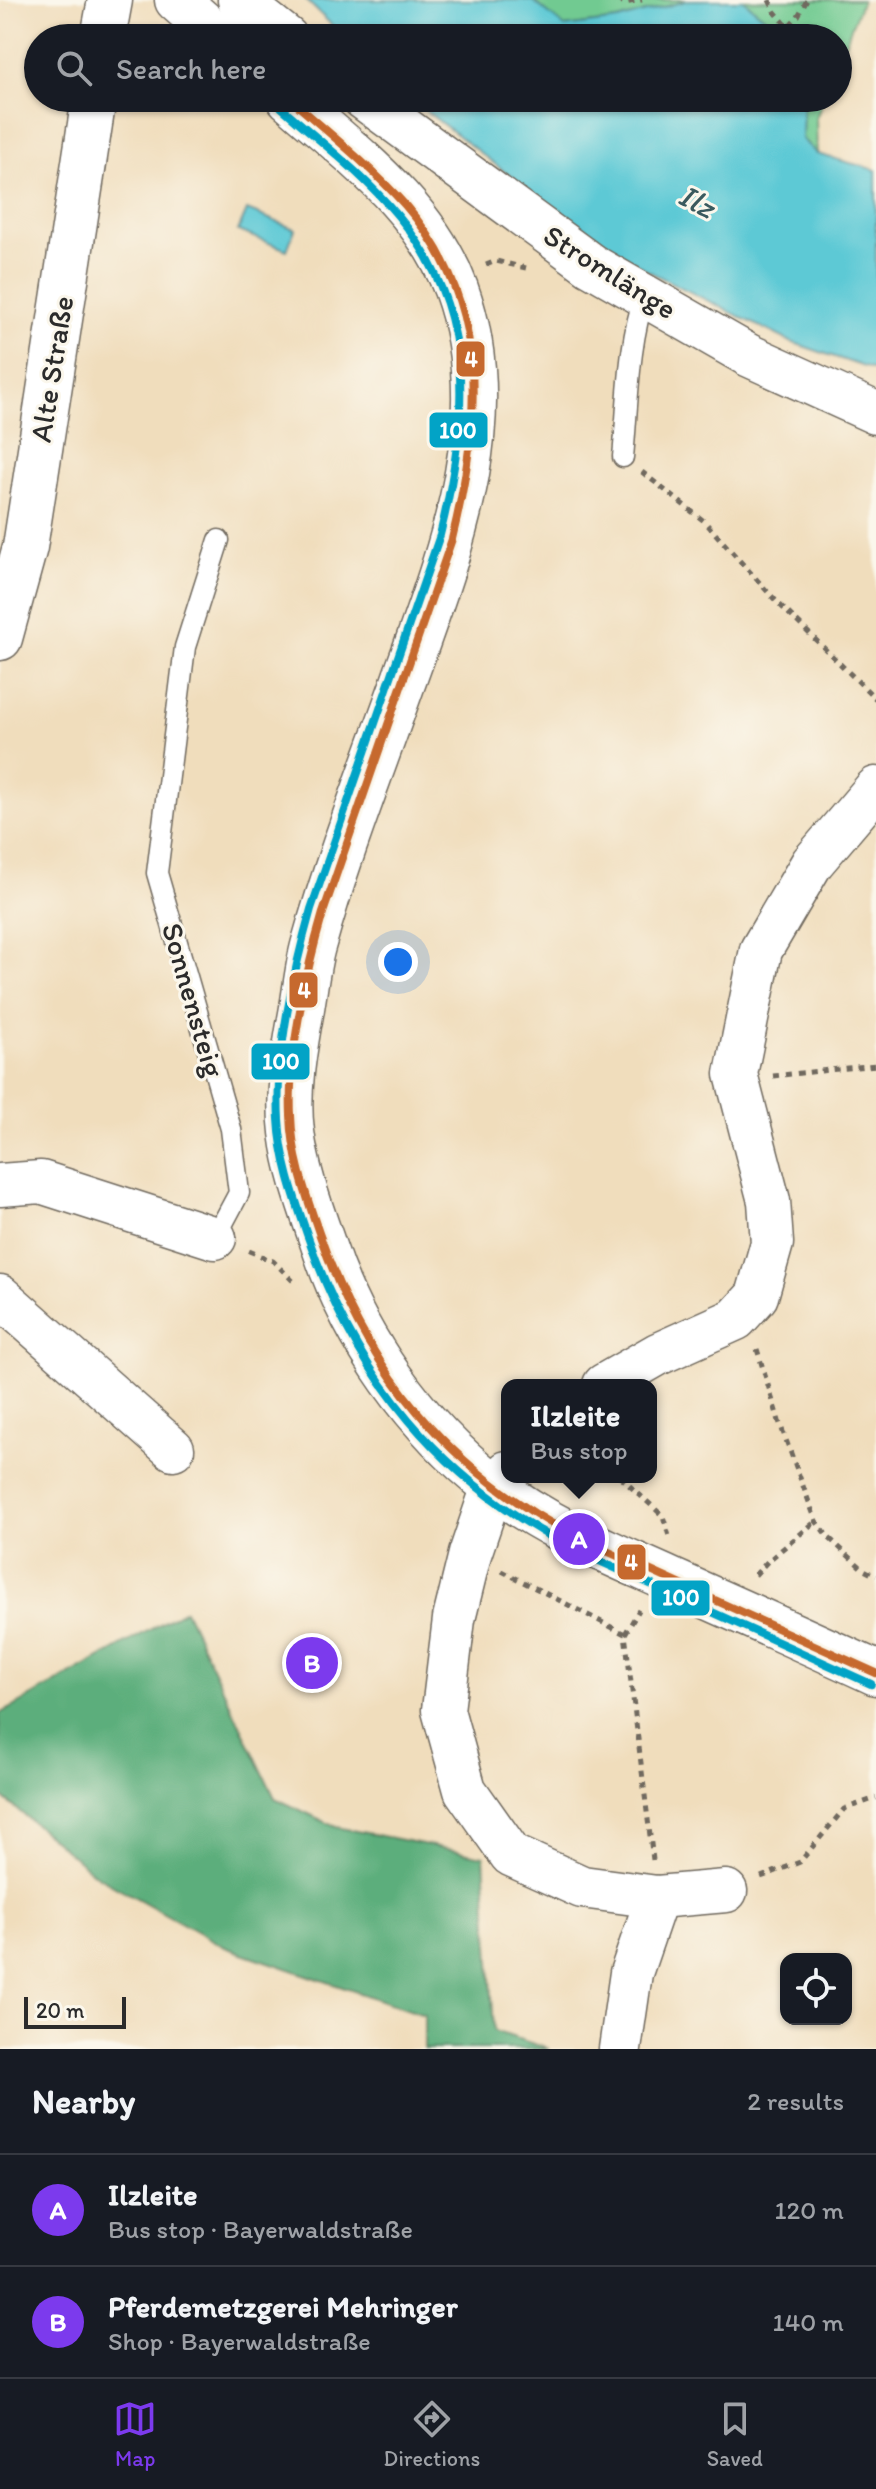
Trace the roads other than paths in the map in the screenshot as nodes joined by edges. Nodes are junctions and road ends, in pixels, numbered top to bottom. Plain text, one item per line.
1 (110, 0) edge
2 (177, 0) edge
3 (239, 0) edge
4 (106, 24) edge
5 (204, 24) edge
6 (269, 24) edge
7 (92, 112) edge
8 (305, 112) edge
9 (382, 112) edge
10 (645, 296) junction
11 (876, 413) edge
12 (623, 457) road end
13 (219, 540) dead end
14 (0, 638) edge
15 (876, 788) edge
16 (0, 1185) edge
17 (215, 1238) joint
18 (0, 1296) edge
19 (614, 1379) edge
20 (173, 1449) dead end
21 (500, 1479) edge
22 (505, 1483) edge
23 (876, 1673) edge
24 (726, 1891) road end
25 (657, 1897) junction
26 (620, 2049) edge

1 - 4 main road
2 - 5 main road
3 - 6 street
7 - 14 main road, Alte Straße
8 - 21 main road
9 - 10 street, Stromlänge
10 - 11 street, Stromlänge
10 - 12 lane
13 - 17 lane, Sonnensteig
15 - 19 street
16 - 17 street
18 - 20 street
21 - 25 street
22 - 23 main road
24 - 25 street
25 - 26 street

